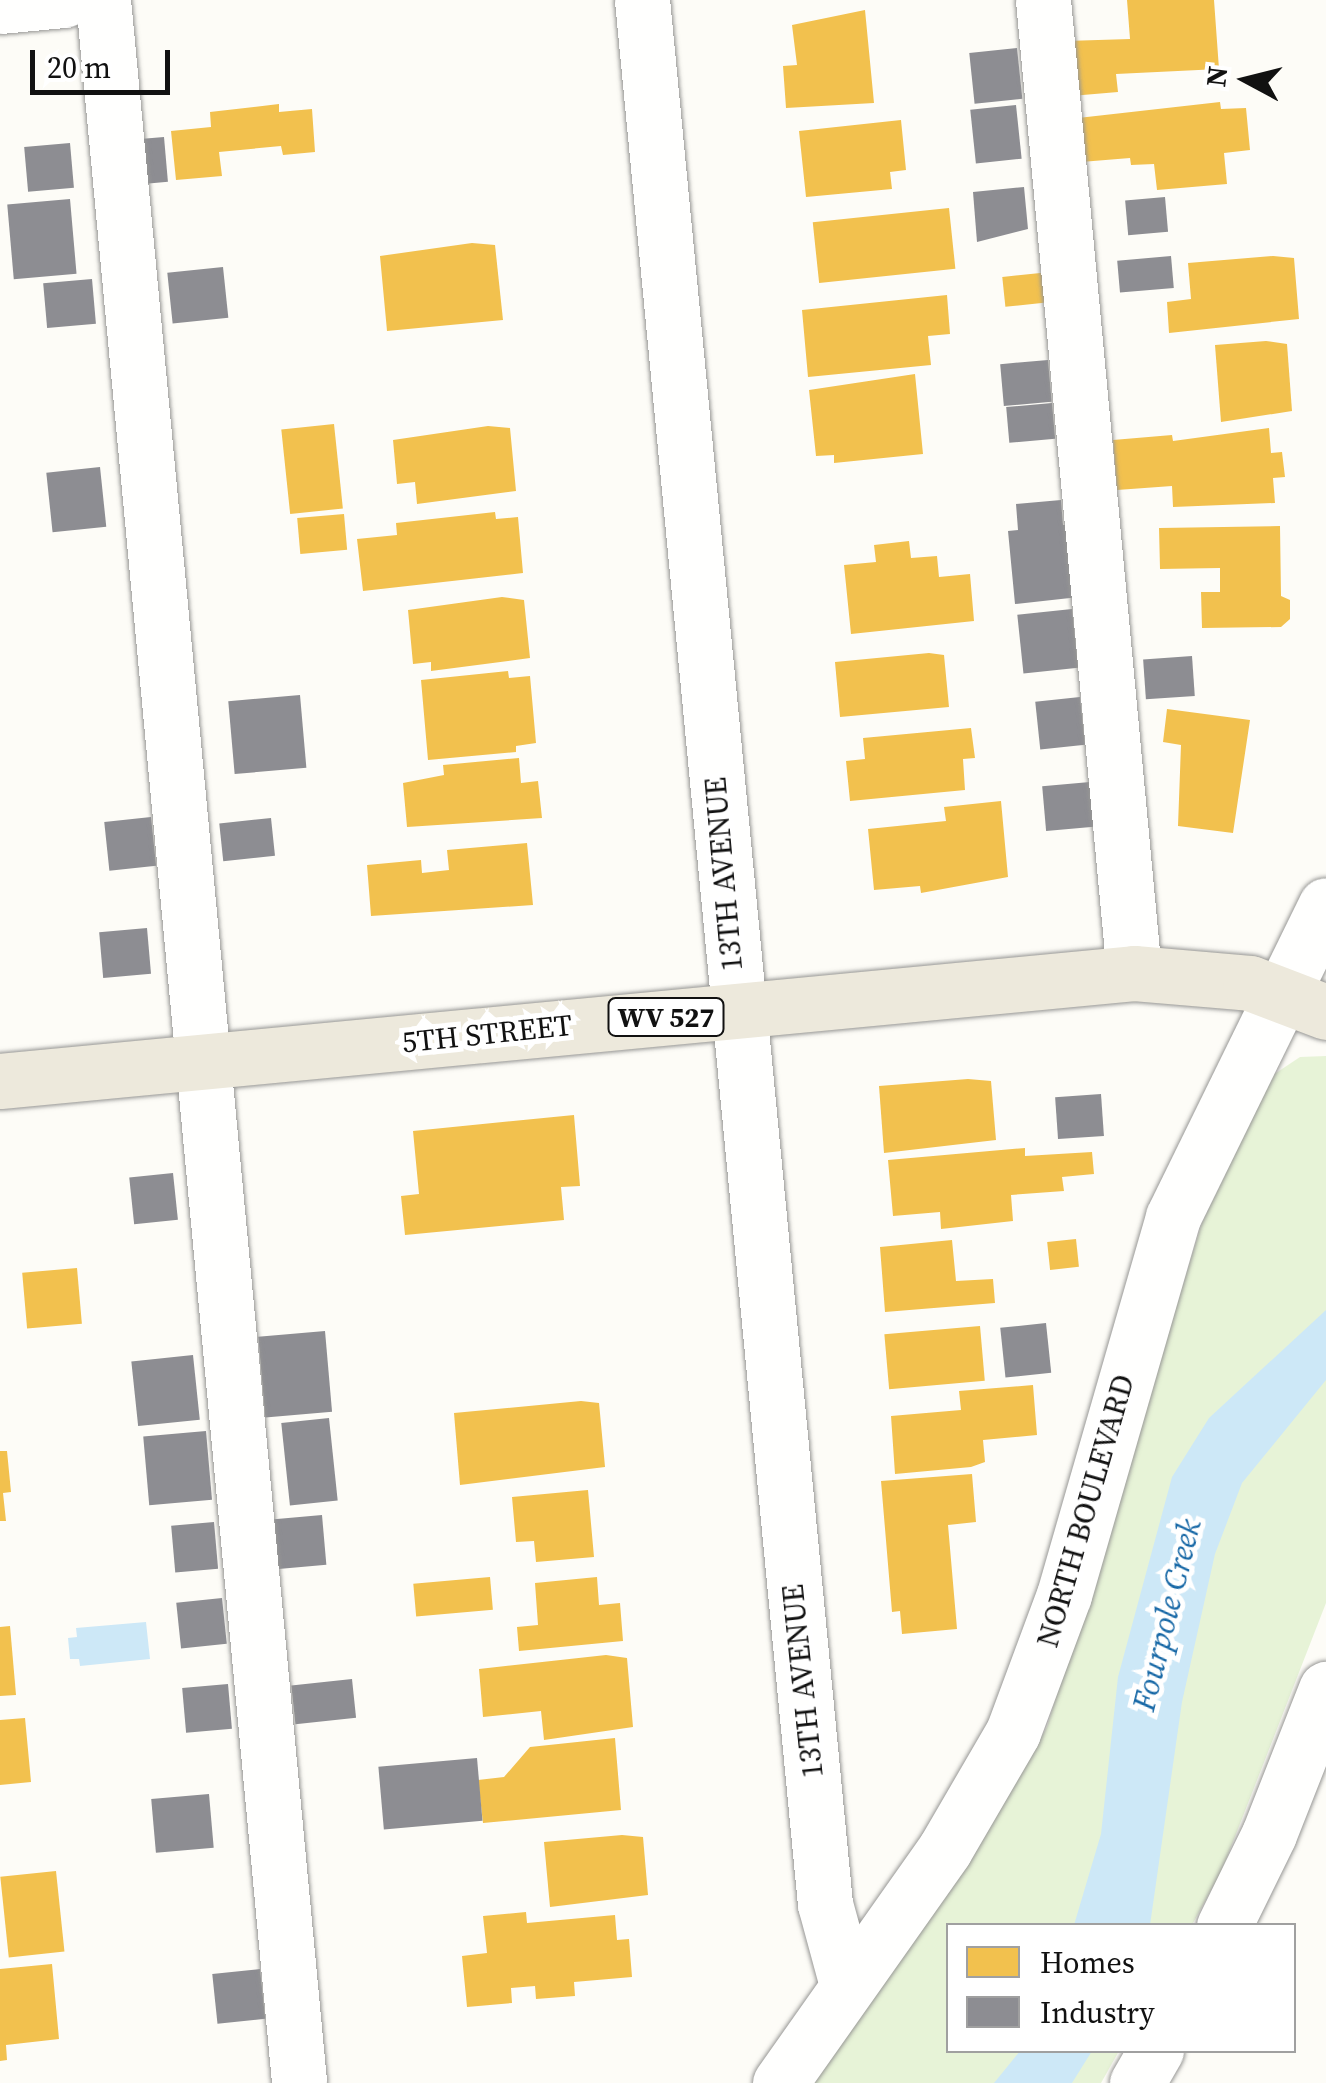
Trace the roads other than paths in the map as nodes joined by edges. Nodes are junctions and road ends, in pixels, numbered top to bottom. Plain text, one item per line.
1 (64, 0) edge
2 (103, 0) edge
3 (642, 0) edge
4 (1043, 0) edge
5 (0, 6) edge
6 (1326, 905) edge
7 (1134, 973) junction
8 (1305, 1002) edge
9 (736, 1010) junction
10 (203, 1062) junction
11 (0, 1082) edge
12 (1326, 1689) edge
13 (1225, 1923) edge
14 (847, 1984) junction
15 (1154, 2053) edge
16 (299, 2083) edge
17 (780, 2083) edge
18 (1137, 2083) edge

1 - 5 street
2 - 10 street
3 - 9 street, 13TH AVENUE
4 - 7 street
6 - 8 street, NORTH BOULEVARD
7 - 8 main road, 5TH STREET / WV 527
7 - 9 main road, 5TH STREET / WV 527
8 - 14 street, NORTH BOULEVARD
9 - 10 main road, 5TH STREET / WV 527
9 - 14 street, 13TH AVENUE
10 - 11 main road, 5TH STREET / WV 527
10 - 16 street
12 - 13 street
14 - 17 street, NORTH BOULEVARD
15 - 18 street

